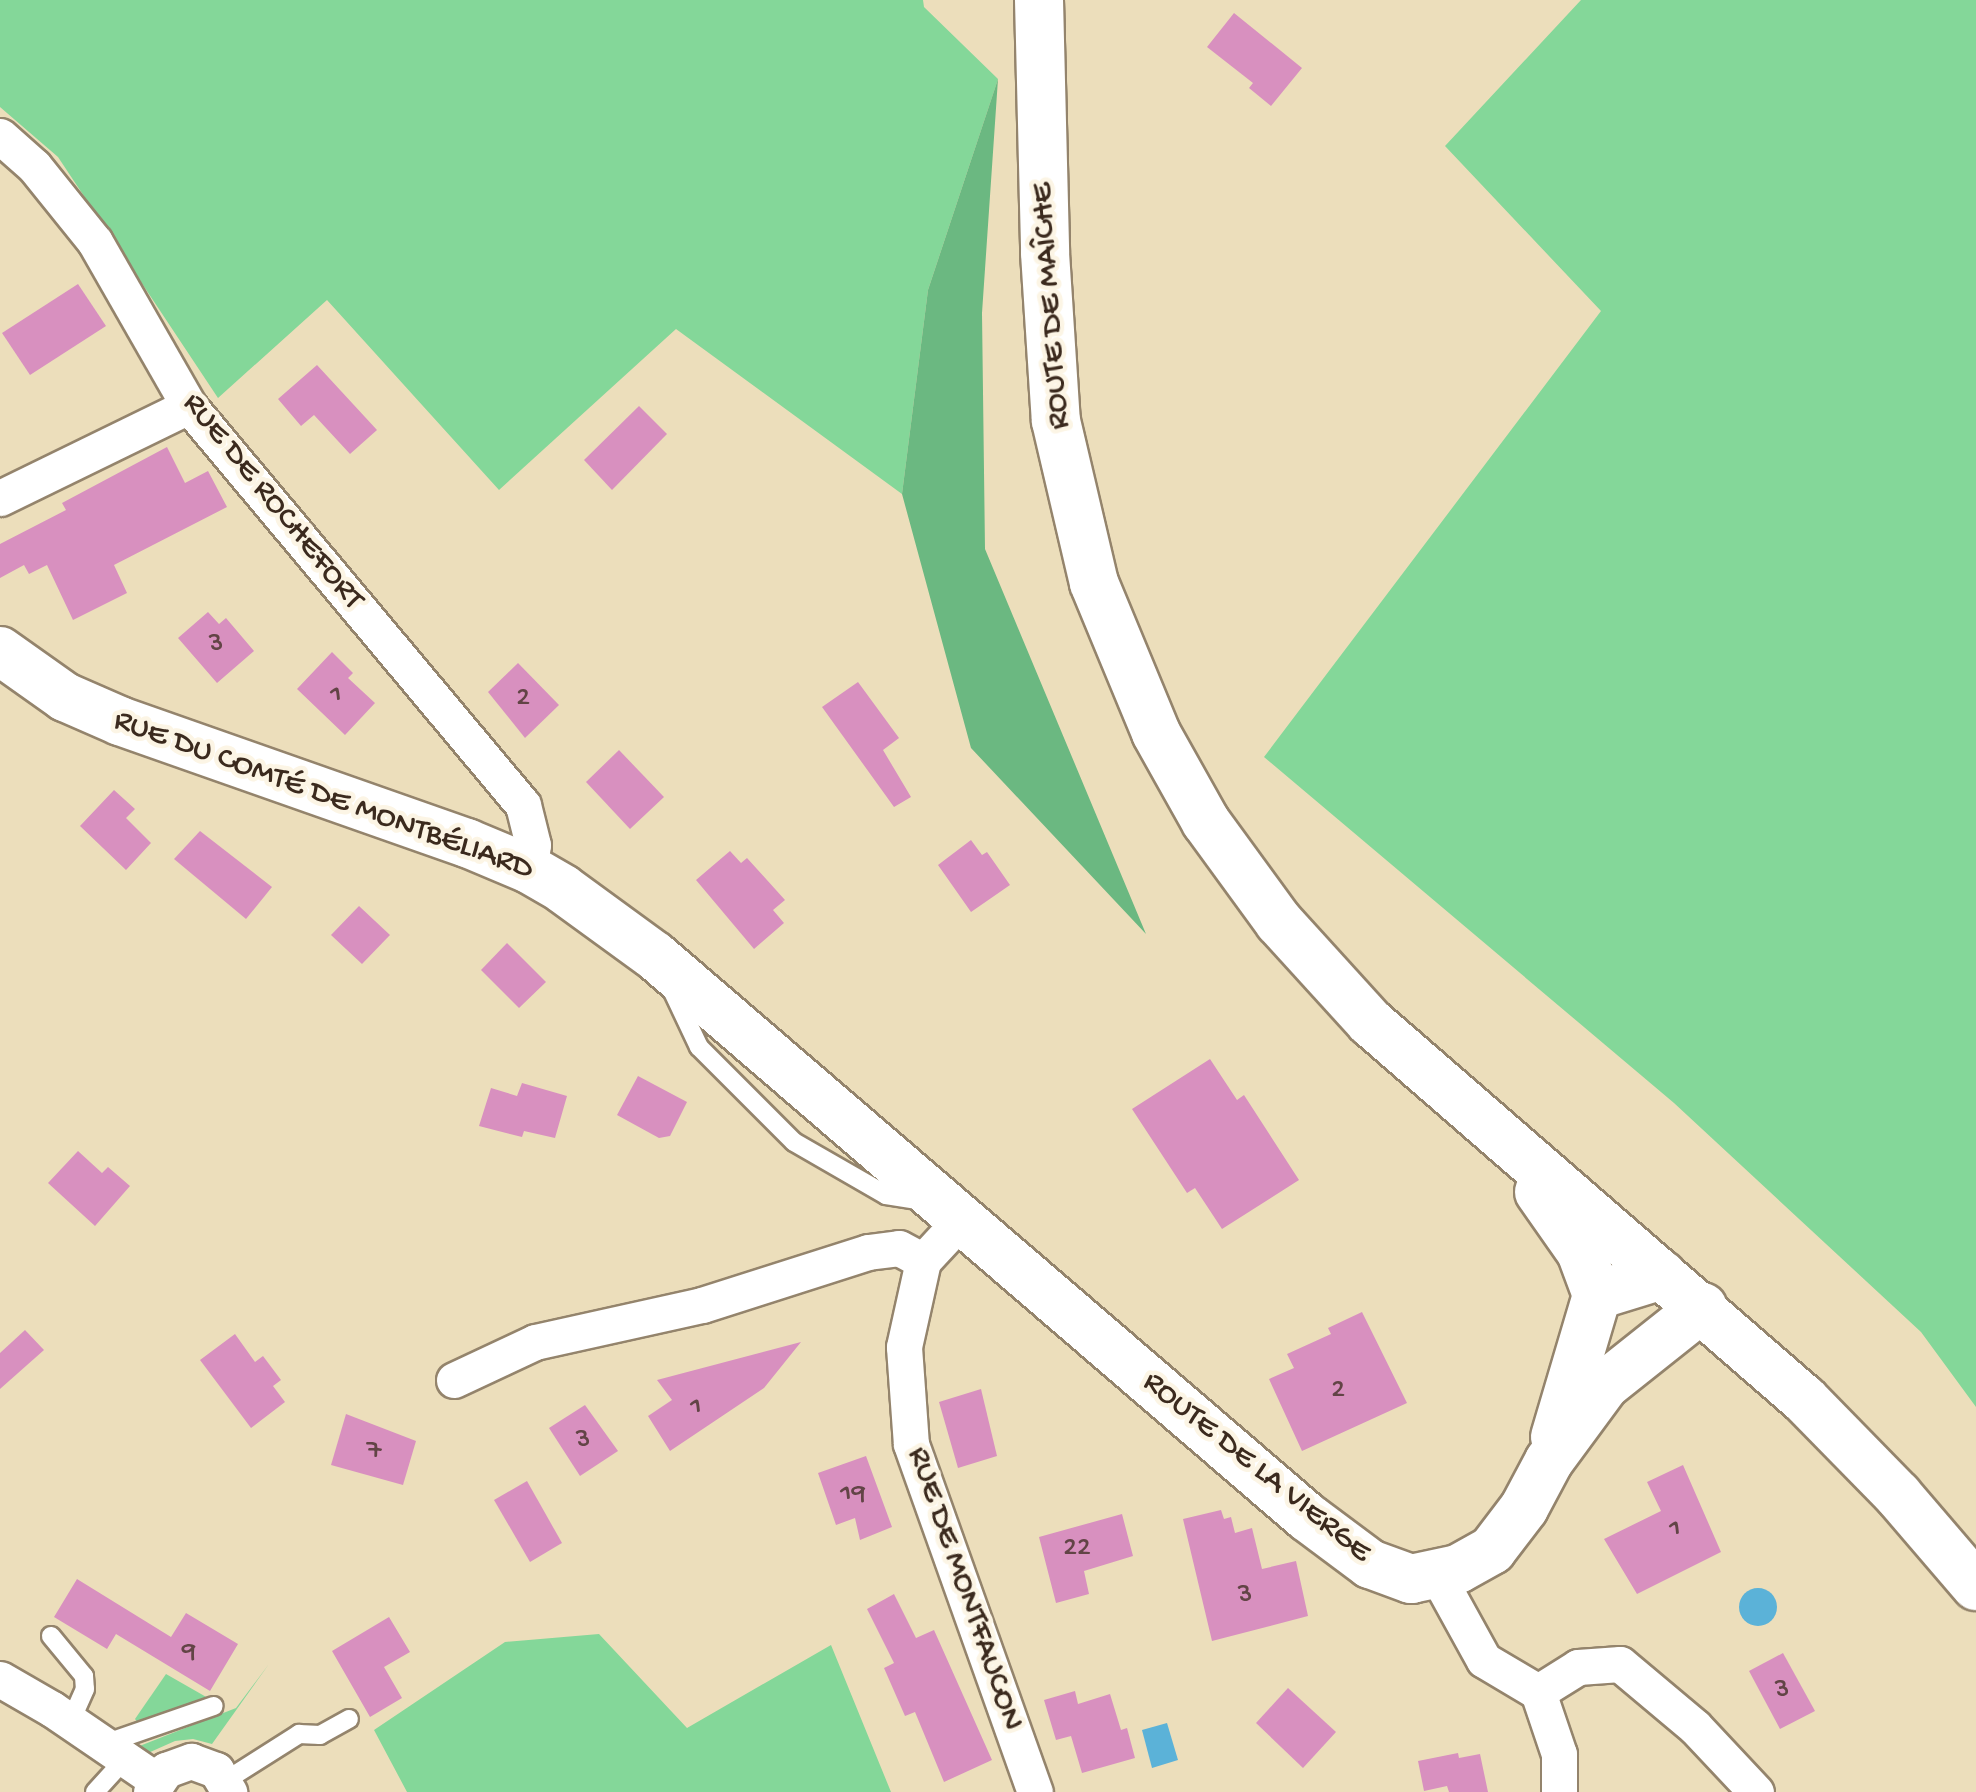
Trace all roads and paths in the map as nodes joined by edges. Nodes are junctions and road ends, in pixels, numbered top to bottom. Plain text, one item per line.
1 (1039, 0) edge
2 (0, 136) edge
3 (189, 406) junction
4 (0, 498) edge
5 (0, 651) edge
6 (528, 868) junction
7 (1503, 1140) junction
8 (949, 1212) junction
9 (923, 1261) junction
10 (1662, 1275) junction
11 (1597, 1295) junction
12 (1704, 1307) junction
13 (454, 1380) dead end
14 (1549, 1461) junction
15 (1436, 1576) junction
16 (1976, 1586) edge
17 (50, 1636) dead end
18 (0, 1680) edge
19 (1538, 1692) junction
20 (214, 1706) dead end
21 (349, 1719) dead end
22 (71, 1721) junction
23 (114, 1751) junction
24 (154, 1786) edge
25 (227, 1786) edge
26 (95, 1792) edge
27 (1034, 1792) edge
28 (1559, 1792) edge
29 (1756, 1792) edge

1 - 7 street, ROUTE DE MAÎCHE
2 - 3 street, RUE DE ROCHEFORT
3 - 4 street
3 - 6 street, RUE DE ROCHEFORT
5 - 6 street, RUE DU COMTÉ DE MONTBÉLIARD
6 - 8 street, RUE DU COMTÉ DE MONTBÉLIARD
7 - 10 street
7 - 11 street
8 - 9 street
8 - 15 street, ROUTE DE LA VIERGE
9 - 13 street
9 - 27 street, RUE DE MONTFAUCON
10 - 11 street
10 - 12 street
11 - 14 street
12 - 14 street
12 - 16 street
14 - 15 street
15 - 19 street
17 - 22 lane
18 - 22 street
19 - 28 street
19 - 29 street
20 - 23 lane
21 - 25 lane
22 - 23 street
23 - 24 street
23 - 26 lane
24 - 25 street

